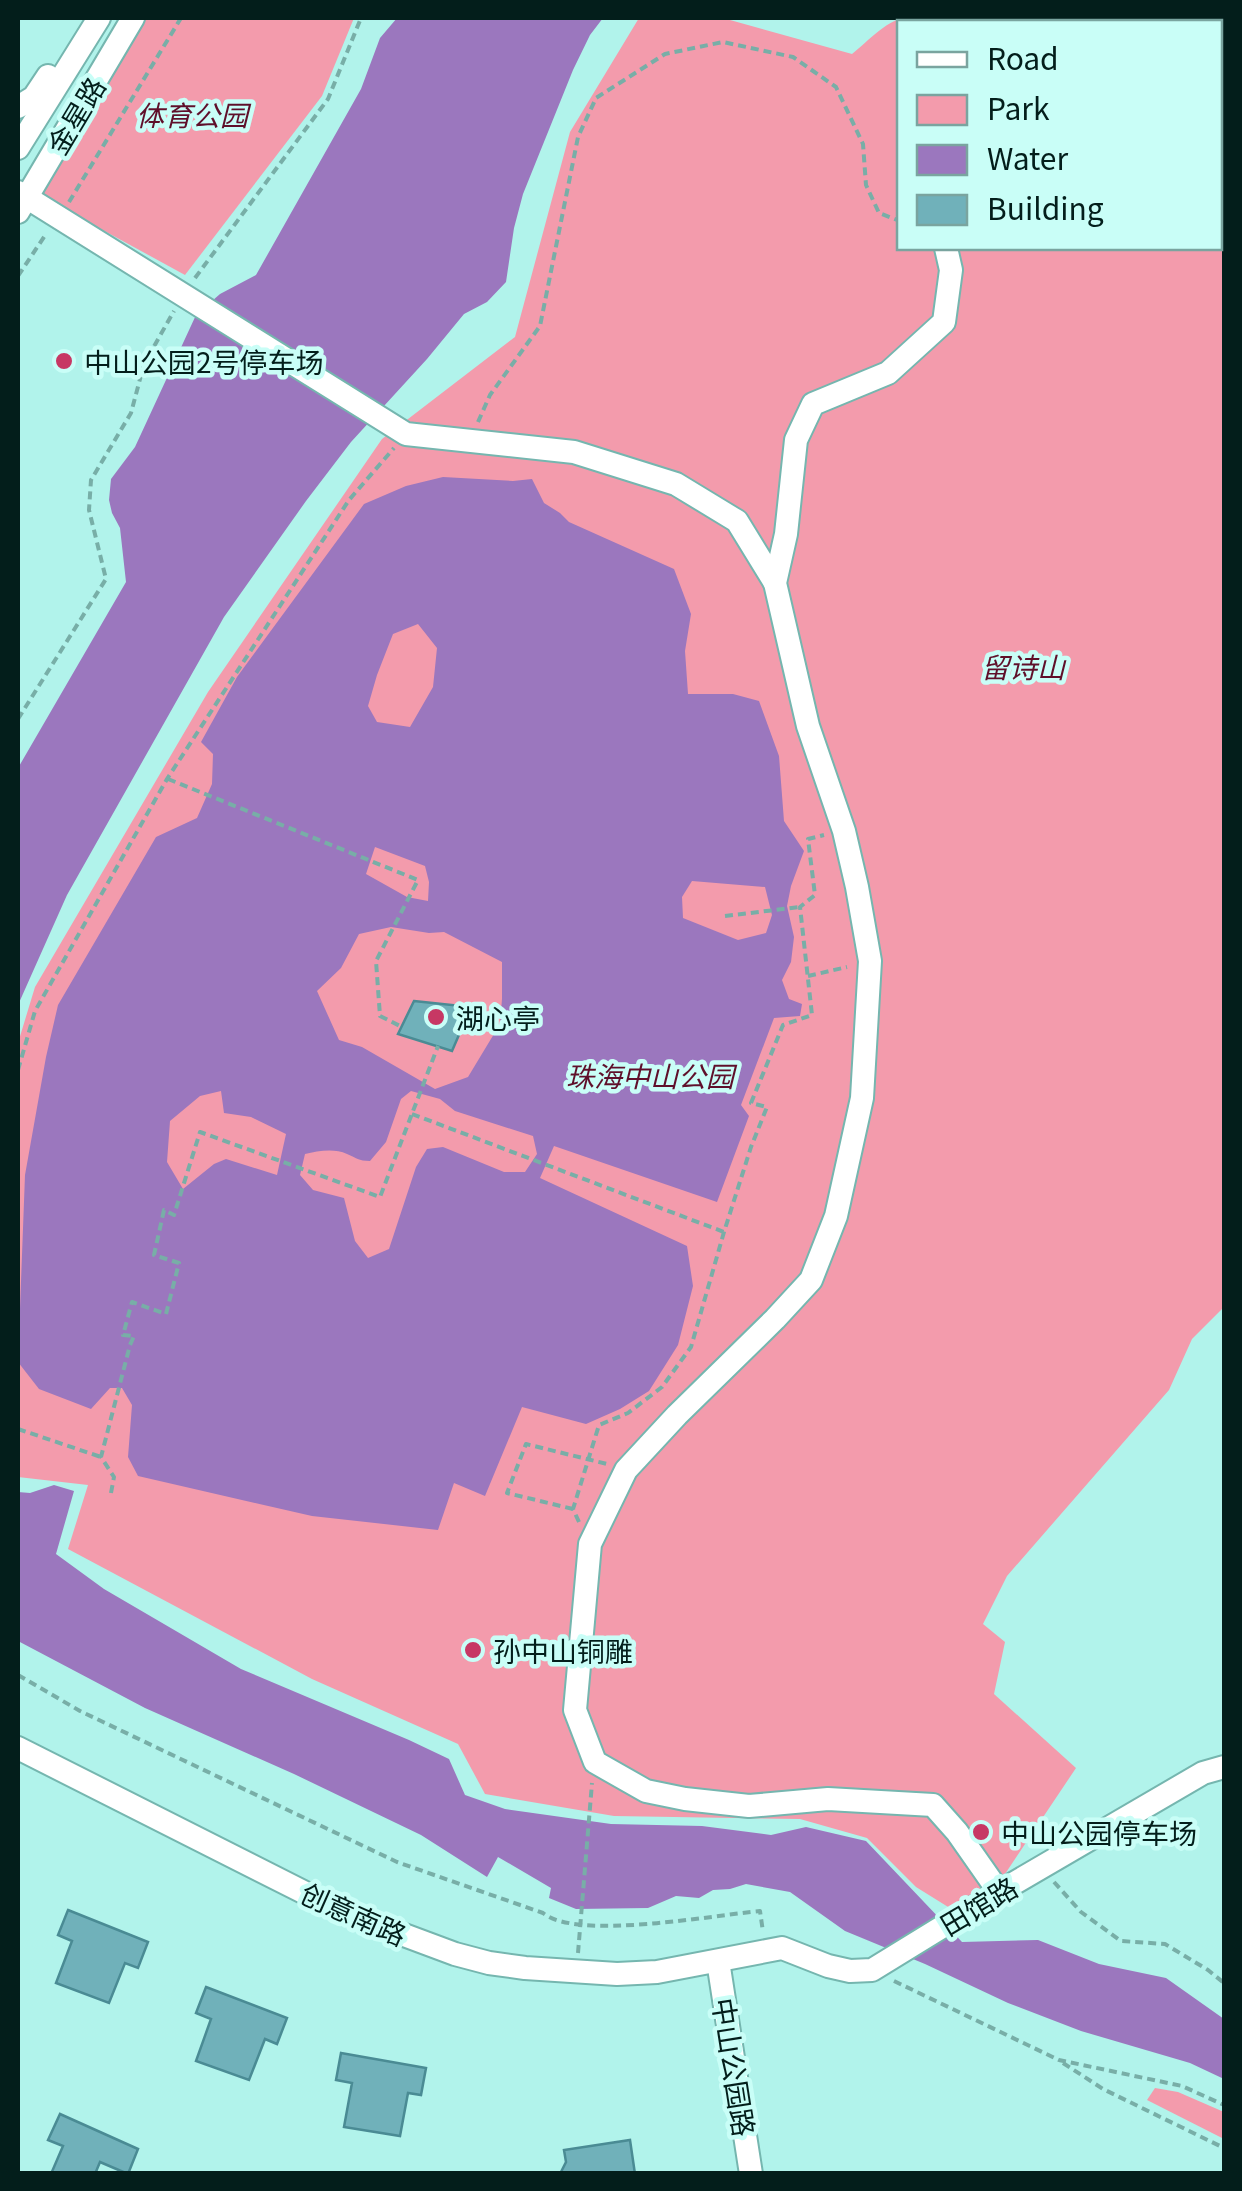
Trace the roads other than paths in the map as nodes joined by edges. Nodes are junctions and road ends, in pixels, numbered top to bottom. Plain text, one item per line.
1 (95, 18) edge
2 (133, 18) edge
3 (18, 107) edge
4 (18, 148) edge
5 (21, 200) edge
6 (946, 250) edge
7 (774, 582) junction
8 (18, 1748) edge
9 (1224, 1767) edge
10 (999, 1892) junction
11 (718, 1962) junction
12 (751, 2174) edge

1 - 3 street
1 - 4 street, 金星路
2 - 5 street, 金星路
5 - 7 street
6 - 7 street
7 - 10 street
8 - 11 street, 创意南路
9 - 10 street, 田馆路
10 - 11 street, 田馆路
11 - 12 street, 中山公园路

